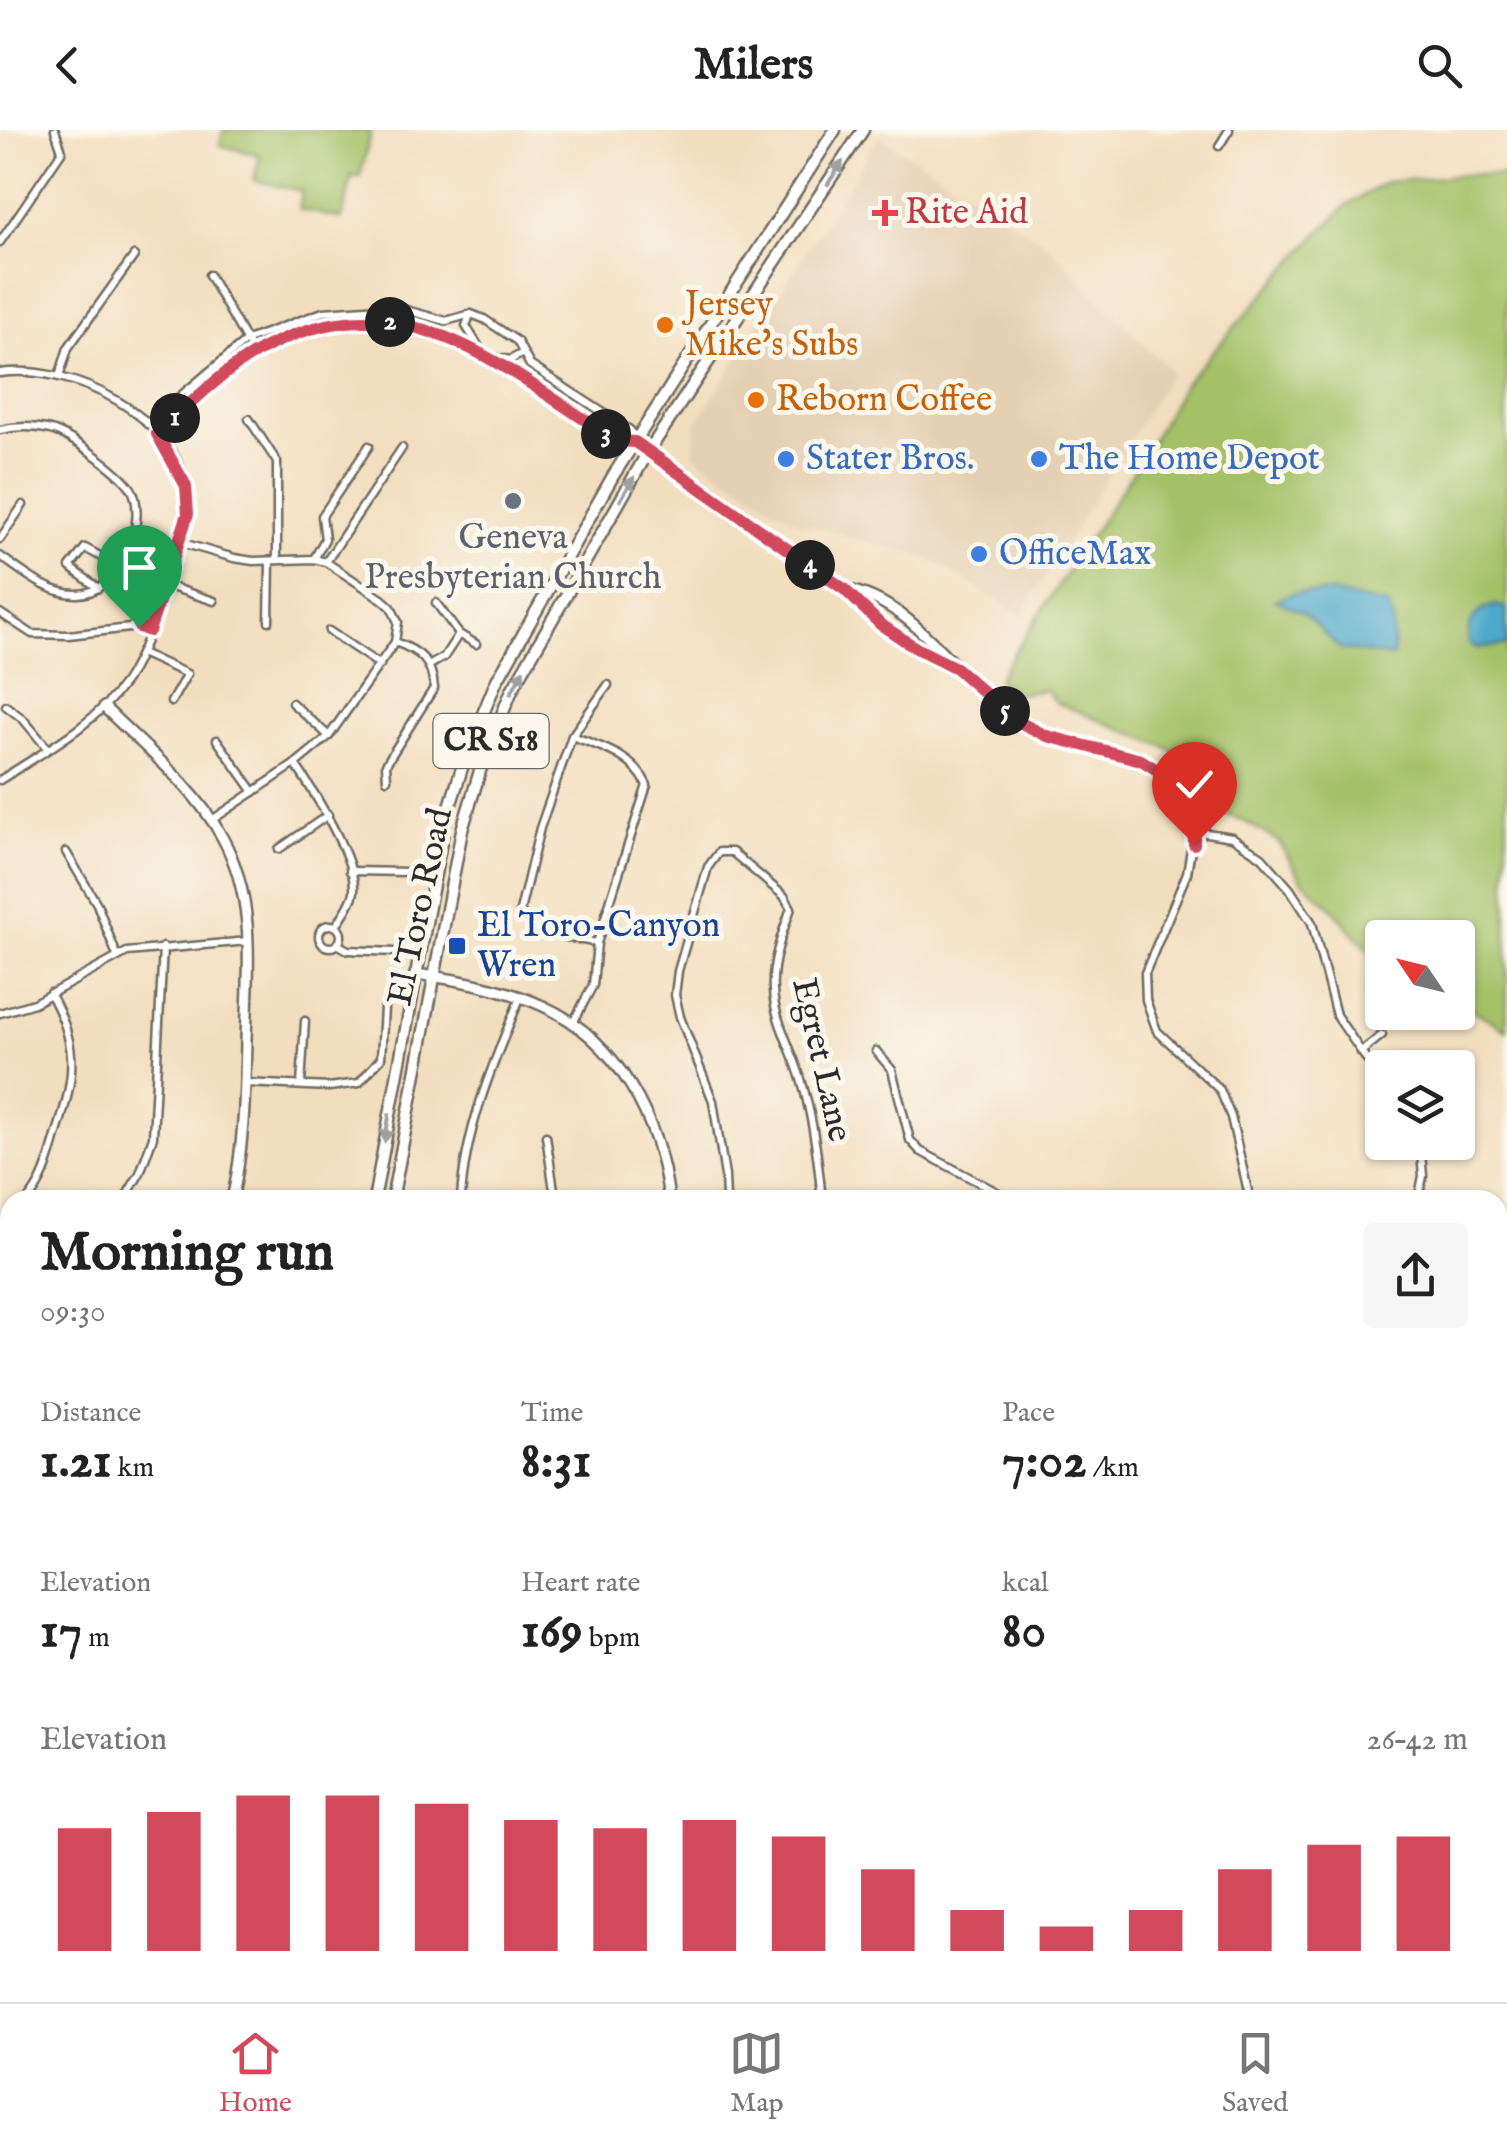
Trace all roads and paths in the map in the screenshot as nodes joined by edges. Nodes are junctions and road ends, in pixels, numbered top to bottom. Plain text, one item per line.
1 (55, 130) edge
2 (835, 130) edge
3 (863, 130) edge
4 (1230, 130) edge
5 (1219, 146) dead end
6 (0, 242) edge
7 (134, 256) dead end
8 (209, 275) dead end
9 (471, 314) junction
10 (247, 340) junction
11 (523, 353) junction
12 (254, 354) junction
13 (486, 356) junction
14 (0, 374) edge
15 (58, 376) junction
16 (249, 420) dead end
17 (147, 424) junction
18 (0, 430) edge
19 (157, 434) junction
20 (635, 442) junction
21 (369, 446) dead end
22 (402, 448) dead end
23 (648, 452) junction
24 (22, 505) dead end
25 (137, 530) junction
26 (324, 531) junction
27 (340, 538) junction
28 (0, 539) edge
29 (181, 540) junction
30 (0, 556) edge
31 (314, 559) junction
32 (274, 560) junction
33 (326, 562) junction
34 (118, 566) junction
35 (165, 586) junction
36 (98, 588) junction
37 (844, 589) junction
38 (214, 601) dead end
39 (436, 603) dead end
40 (0, 613) edge
41 (269, 620) dead end
42 (912, 624) junction
43 (329, 630) dead end
44 (149, 631) junction
45 (460, 634) junction
46 (395, 642) junction
47 (908, 643) junction
48 (476, 644) dead end
49 (141, 653) junction
50 (380, 665) junction
51 (430, 666) junction
52 (956, 668) junction
53 (608, 685) dead end
54 (171, 702) dead end
55 (292, 702) dead end
56 (6, 706) dead end
57 (104, 708) junction
58 (329, 736) junction
59 (572, 736) junction
60 (217, 740) dead end
61 (48, 748) junction
62 (296, 764) junction
63 (387, 779) dead end
64 (0, 780) edge
65 (254, 792) junction
66 (328, 814) junction
67 (212, 820) junction
68 (1194, 830) junction
69 (279, 850) dead end
70 (66, 852) dead end
71 (350, 871) junction
72 (409, 872) dead end
73 (336, 926) junction
74 (250, 941) junction
75 (596, 943) junction
76 (337, 944) junction
77 (163, 948) junction
78 (396, 952) dead end
79 (118, 956) junction
80 (415, 974) junction
81 (434, 976) junction
82 (50, 993) junction
83 (520, 998) junction
84 (384, 1008) dead end
85 (0, 1013) edge
86 (306, 1021) dead end
87 (572, 1024) junction
88 (1382, 1034) dead end
89 (876, 1051) dead end
90 (1361, 1052) junction
91 (1365, 1058) edge
92 (245, 1083) junction
93 (301, 1086) junction
94 (546, 1136) dead end
95 (1421, 1160) edge
96 (37, 1190) edge
97 (129, 1190) edge
98 (234, 1190) edge
99 (376, 1190) edge
100 (394, 1190) edge
101 (461, 1190) edge
102 (554, 1190) edge
103 (667, 1190) edge
104 (726, 1190) edge
105 (821, 1190) edge
106 (984, 1190) edge
107 (1248, 1190) edge
108 (1420, 1190) edge

1 - 6 street
2 - 20 main road, El Toro Road / CR S18
23 -> 3 main road, El Toro Road / CR S18
4 - 5 street
7 - 15 street
8 - 10 street
9 - 10 street
9 - 11 street
9 - 13 street
10 - 12 street
10 - 17 street
11 - 13 street
11 - 20 street
12 - 13 street
12 - 19 street
13 - 20 street
14 - 15 street
15 - 17 street
16 - 32 street
17 - 19 street
18 - 25 street
19 - 29 street
20 - 23 street
20 - 80 main road, El Toro Road / CR S18
21 - 26 street
22 - 27 street
23 - 37 street
81 -> 23 main road, El Toro Road / CR S18
24 - 28 street
25 - 29 street
25 - 34 street
26 - 27 street
26 - 31 street
27 - 33 street
29 - 32 street
29 - 35 street
30 - 36 street
31 - 32 street
31 - 33 street
32 - 41 street
33 - 46 street
34 - 36 street
34 - 36 street
35 - 38 street
35 - 44 street
37 - 42 street
37 - 47 street
39 - 45 street
40 - 44 street
42 - 47 street
42 - 52 street
43 - 50 street
44 - 49 street
45 - 48 street
45 - 51 street
46 - 50 street
46 - 51 street
47 - 52 street
49 - 54 street
49 - 57 street
50 - 58 street
51 - 63 street
52 - 68 street
53 - 59 street
55 - 58 street
56 - 61 street
57 - 61 street
57 - 67 street
58 - 62 street
59 - 75 street
59 - 75 street
60 - 65 street
61 - 64 street
62 - 65 street
62 - 66 street
65 - 67 street
66 - 69 street
66 - 71 street
67 - 74 street
68 - 90 street
68 - 107 street
70 - 79 street
71 - 72 street
71 - 73 street
73 - 76 street
73 - 76 street
74 - 77 street
74 - 92 street
75 - 87 street
76 - 78 street
77 - 79 street
77 - 97 street
79 - 82 street
80 - 81 street
80 -> 99 main road, El Toro Road / CR S18
81 - 83 street
81 - 100 main road, El Toro Road / CR S18
82 - 85 street
82 - 96 street
83 - 87 street
83 - 101 street
84 - 93 street
86 - 93 street
87 - 103 street
88 - 90 street
89 - 106 street
90 - 91 street
92 - 93 street
92 - 98 street
94 - 102 street
95 - 108 street
104 - 105 street, Egret Lane

